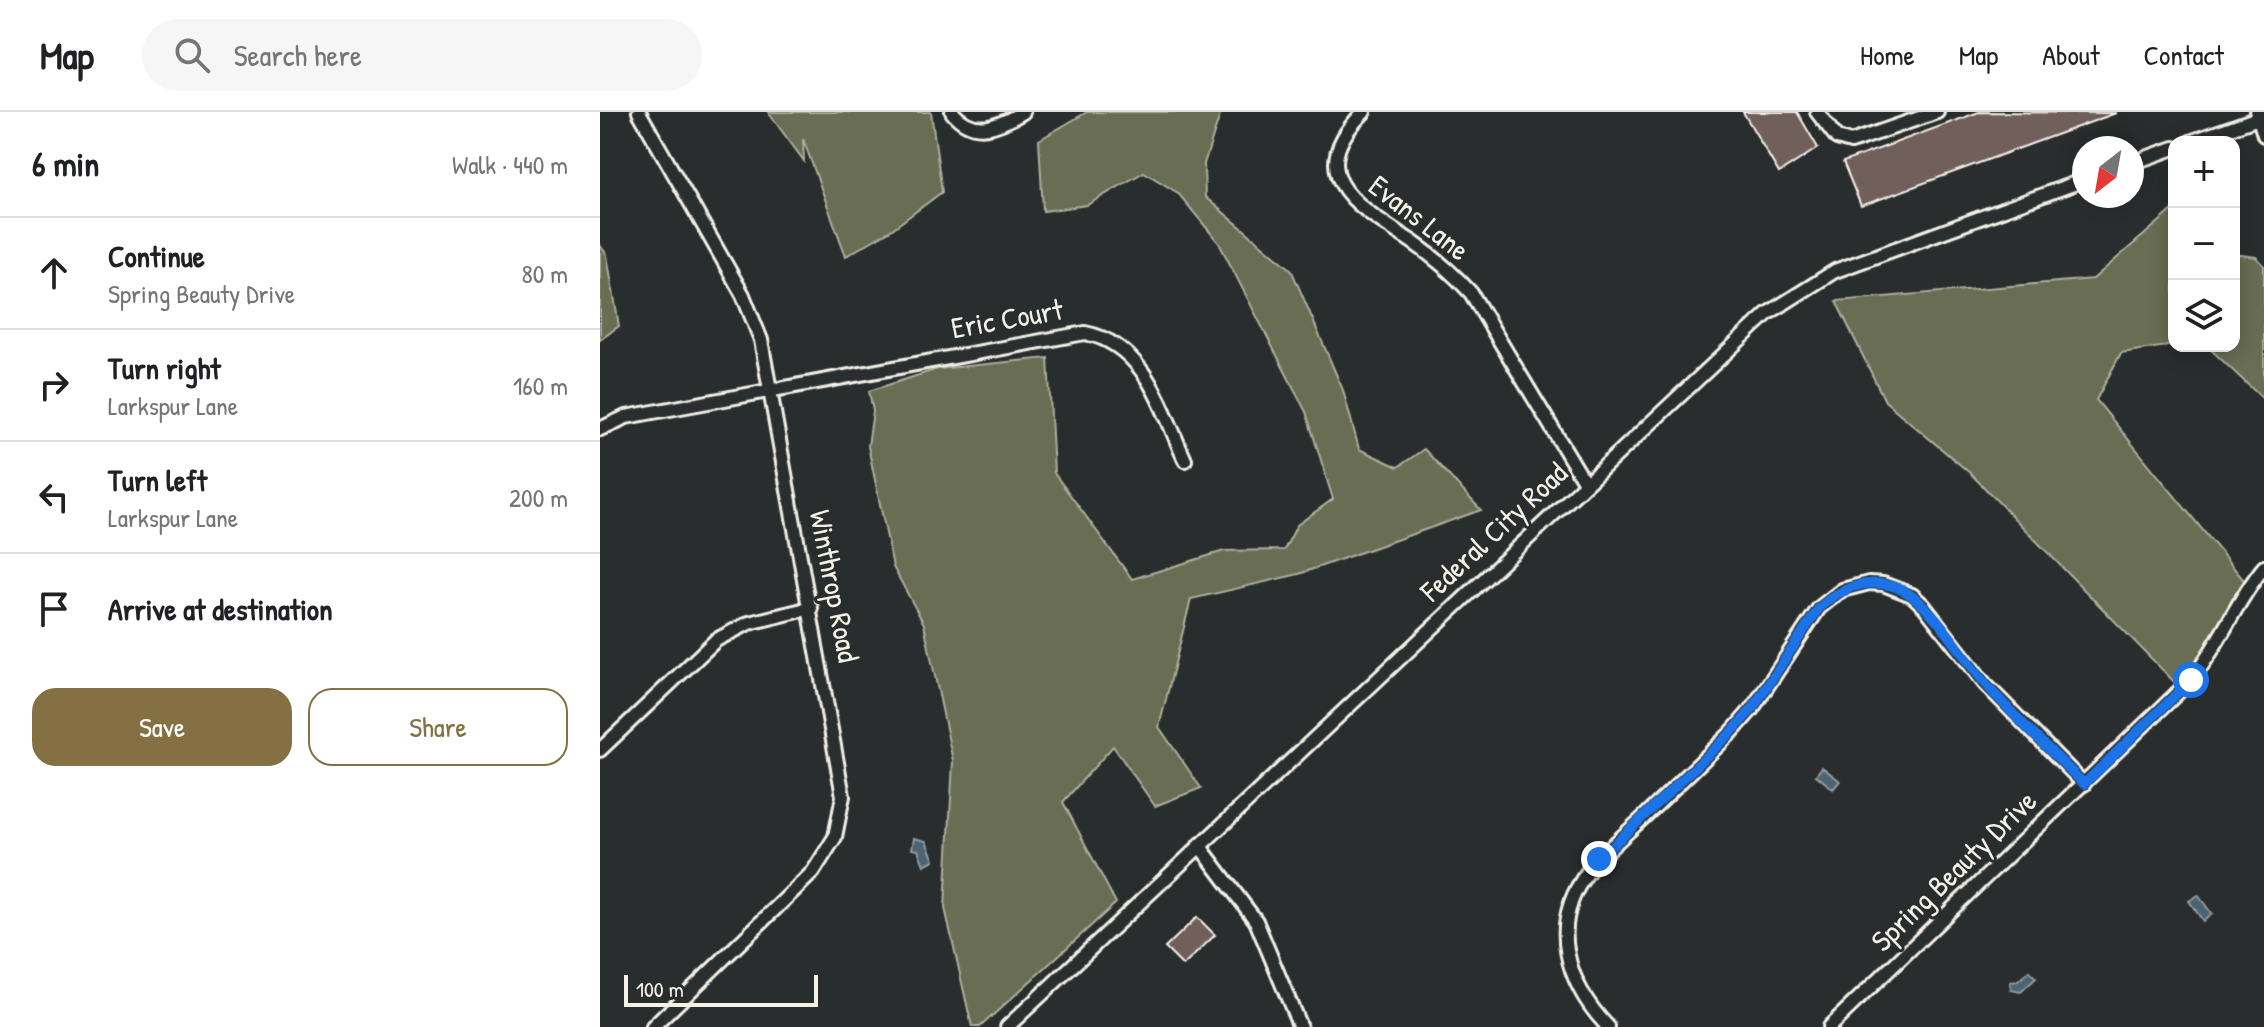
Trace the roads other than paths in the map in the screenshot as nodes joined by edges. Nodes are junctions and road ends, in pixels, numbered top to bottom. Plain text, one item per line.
1 (639, 112) edge
2 (952, 112) edge
3 (1023, 112) edge
4 (1364, 112) edge
5 (1817, 112) edge
6 (1937, 112) edge
7 (2260, 115) edge
8 (1901, 118) edge
9 (2264, 135) edge
10 (2206, 136) edge
11 (2168, 150) edge
12 (2144, 159) edge
13 (2072, 184) edge
14 (770, 390) junction
15 (600, 429) edge
16 (1185, 460) dead end
17 (1585, 483) junction
18 (2264, 567) edge
19 (811, 608) junction
20 (600, 750) edge
21 (2084, 784) junction
22 (1199, 845) junction
23 (653, 1027) edge
24 (1007, 1027) edge
25 (1300, 1027) edge
26 (1608, 1027) edge
27 (1829, 1027) edge

1 - 14 street, Winthrop Road
2 - 3 street
4 - 17 street, Evans Lane
5 - 8 street
6 - 8 street
7 - 9 street
7 - 10 street
11 - 12 street
13 - 17 street, Federal City Road
14 - 15 street, Eric Court
14 - 16 street, Eric Court
14 - 19 street, Winthrop Road
17 - 22 street, Federal City Road
18 - 21 street, Spring Beauty Drive
19 - 20 street
19 - 23 street, Winthrop Road
21 - 26 street
21 - 27 street, Spring Beauty Drive
22 - 24 street, Federal City Road
22 - 25 street

